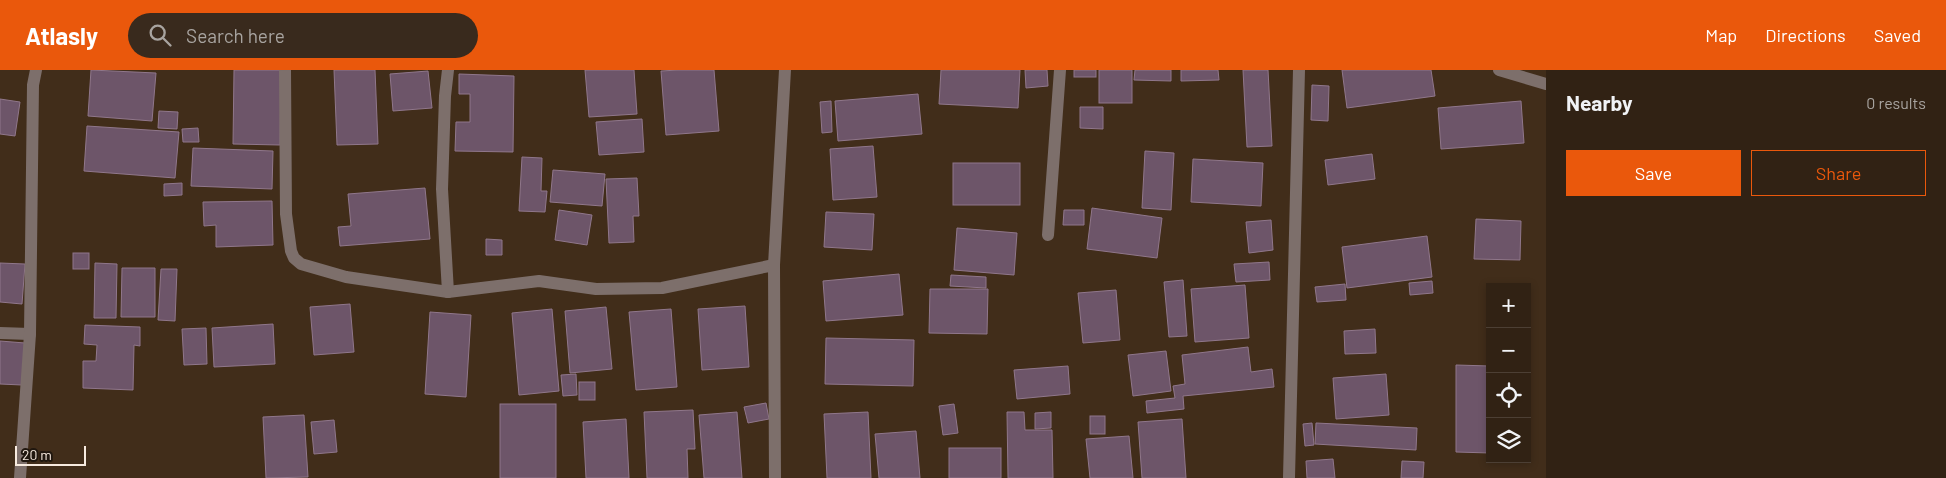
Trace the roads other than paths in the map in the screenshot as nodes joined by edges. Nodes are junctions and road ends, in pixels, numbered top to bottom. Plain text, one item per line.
1 (36, 70) edge
2 (285, 70) edge
3 (448, 70) edge
4 (785, 70) edge
5 (1060, 70) edge
6 (1299, 70) edge
7 (1499, 70) edge
8 (1546, 84) edge
9 (1048, 235) dead end
10 (774, 265) junction
11 (448, 292) junction
12 (0, 333) edge
13 (30, 334) junction
14 (20, 478) edge
15 (775, 478) edge
16 (1289, 478) edge

1 - 13 street
2 - 11 street
3 - 11 street
4 - 10 street
5 - 9 street
6 - 16 street
7 - 8 street
10 - 11 street
10 - 15 street
12 - 13 street
13 - 14 street

